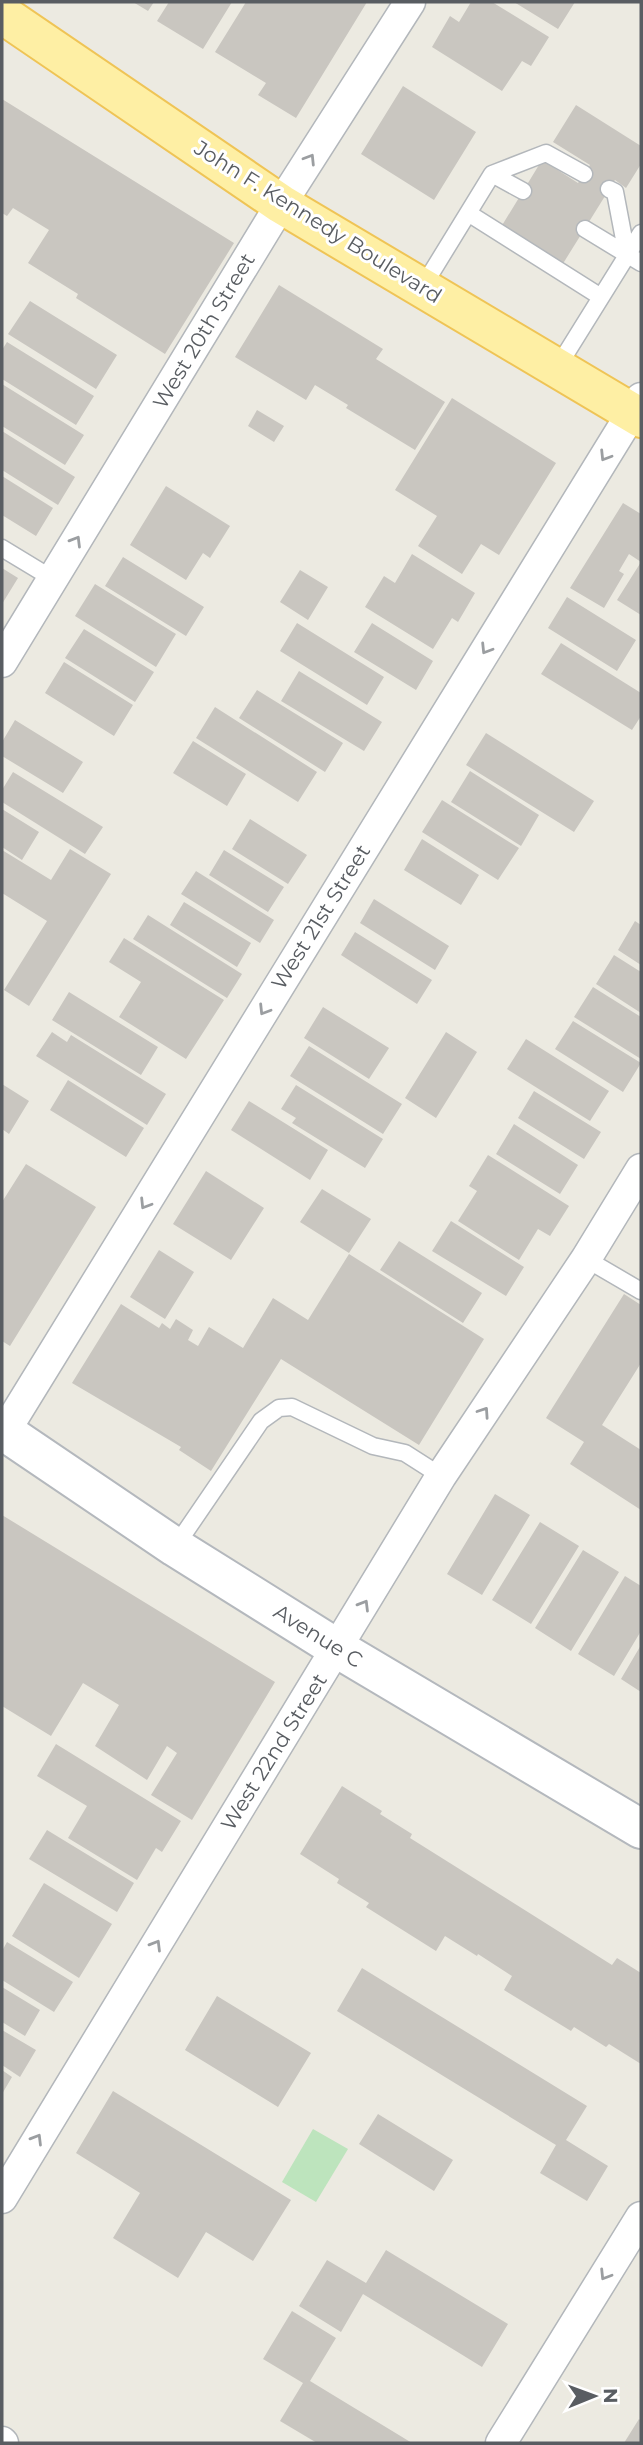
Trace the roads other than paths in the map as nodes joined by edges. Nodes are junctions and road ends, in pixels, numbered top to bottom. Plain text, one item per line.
1 (410, 2) edge
2 (2, 14) edge
3 (492, 174) junction
4 (584, 174) dead end
5 (609, 189) dead end
6 (523, 191) dead end
7 (281, 204) junction
8 (468, 214) junction
9 (585, 229) dead end
10 (641, 233) edge
11 (634, 259) edge
12 (422, 288) junction
13 (601, 297) junction
14 (557, 369) junction
15 (638, 409) edge
16 (2, 548) edge
17 (53, 579) junction
18 (2, 662) edge
19 (641, 1169) edge
20 (586, 1259) junction
21 (641, 1291) edge
22 (3, 1432) edge
23 (441, 1476) junction
24 (175, 1546) junction
25 (338, 1649) junction
26 (641, 1829) edge
27 (2, 2198) edge
28 (641, 2217) edge
29 (501, 2443) edge

7 -> 1 street, West 20th Street
2 - 7 main road, John F. Kennedy Boulevard
3 - 4 lane
3 - 6 lane
3 - 8 lane
5 - 11 lane
7 - 12 main road, John F. Kennedy Boulevard
17 -> 7 street, West 20th Street
8 - 12 lane
8 - 13 lane
9 - 11 lane
10 - 11 lane
11 - 13 lane
12 - 14 main road, John F. Kennedy Boulevard
13 - 14 lane
14 - 15 main road, John F. Kennedy Boulevard
15 -> 22 street, West 21st Street
16 - 17 lane
17 - 18 street, West 20th Street
19 - 20 street, West 22nd Street
20 - 21 lane
23 -> 20 street, West 22nd Street
22 - 24 main road, Avenue C
23 - 24 lane
25 -> 23 street, West 22nd Street
24 - 25 main road, Avenue C
25 - 26 main road, Avenue C
27 -> 25 street, West 22nd Street
28 -> 29 street

